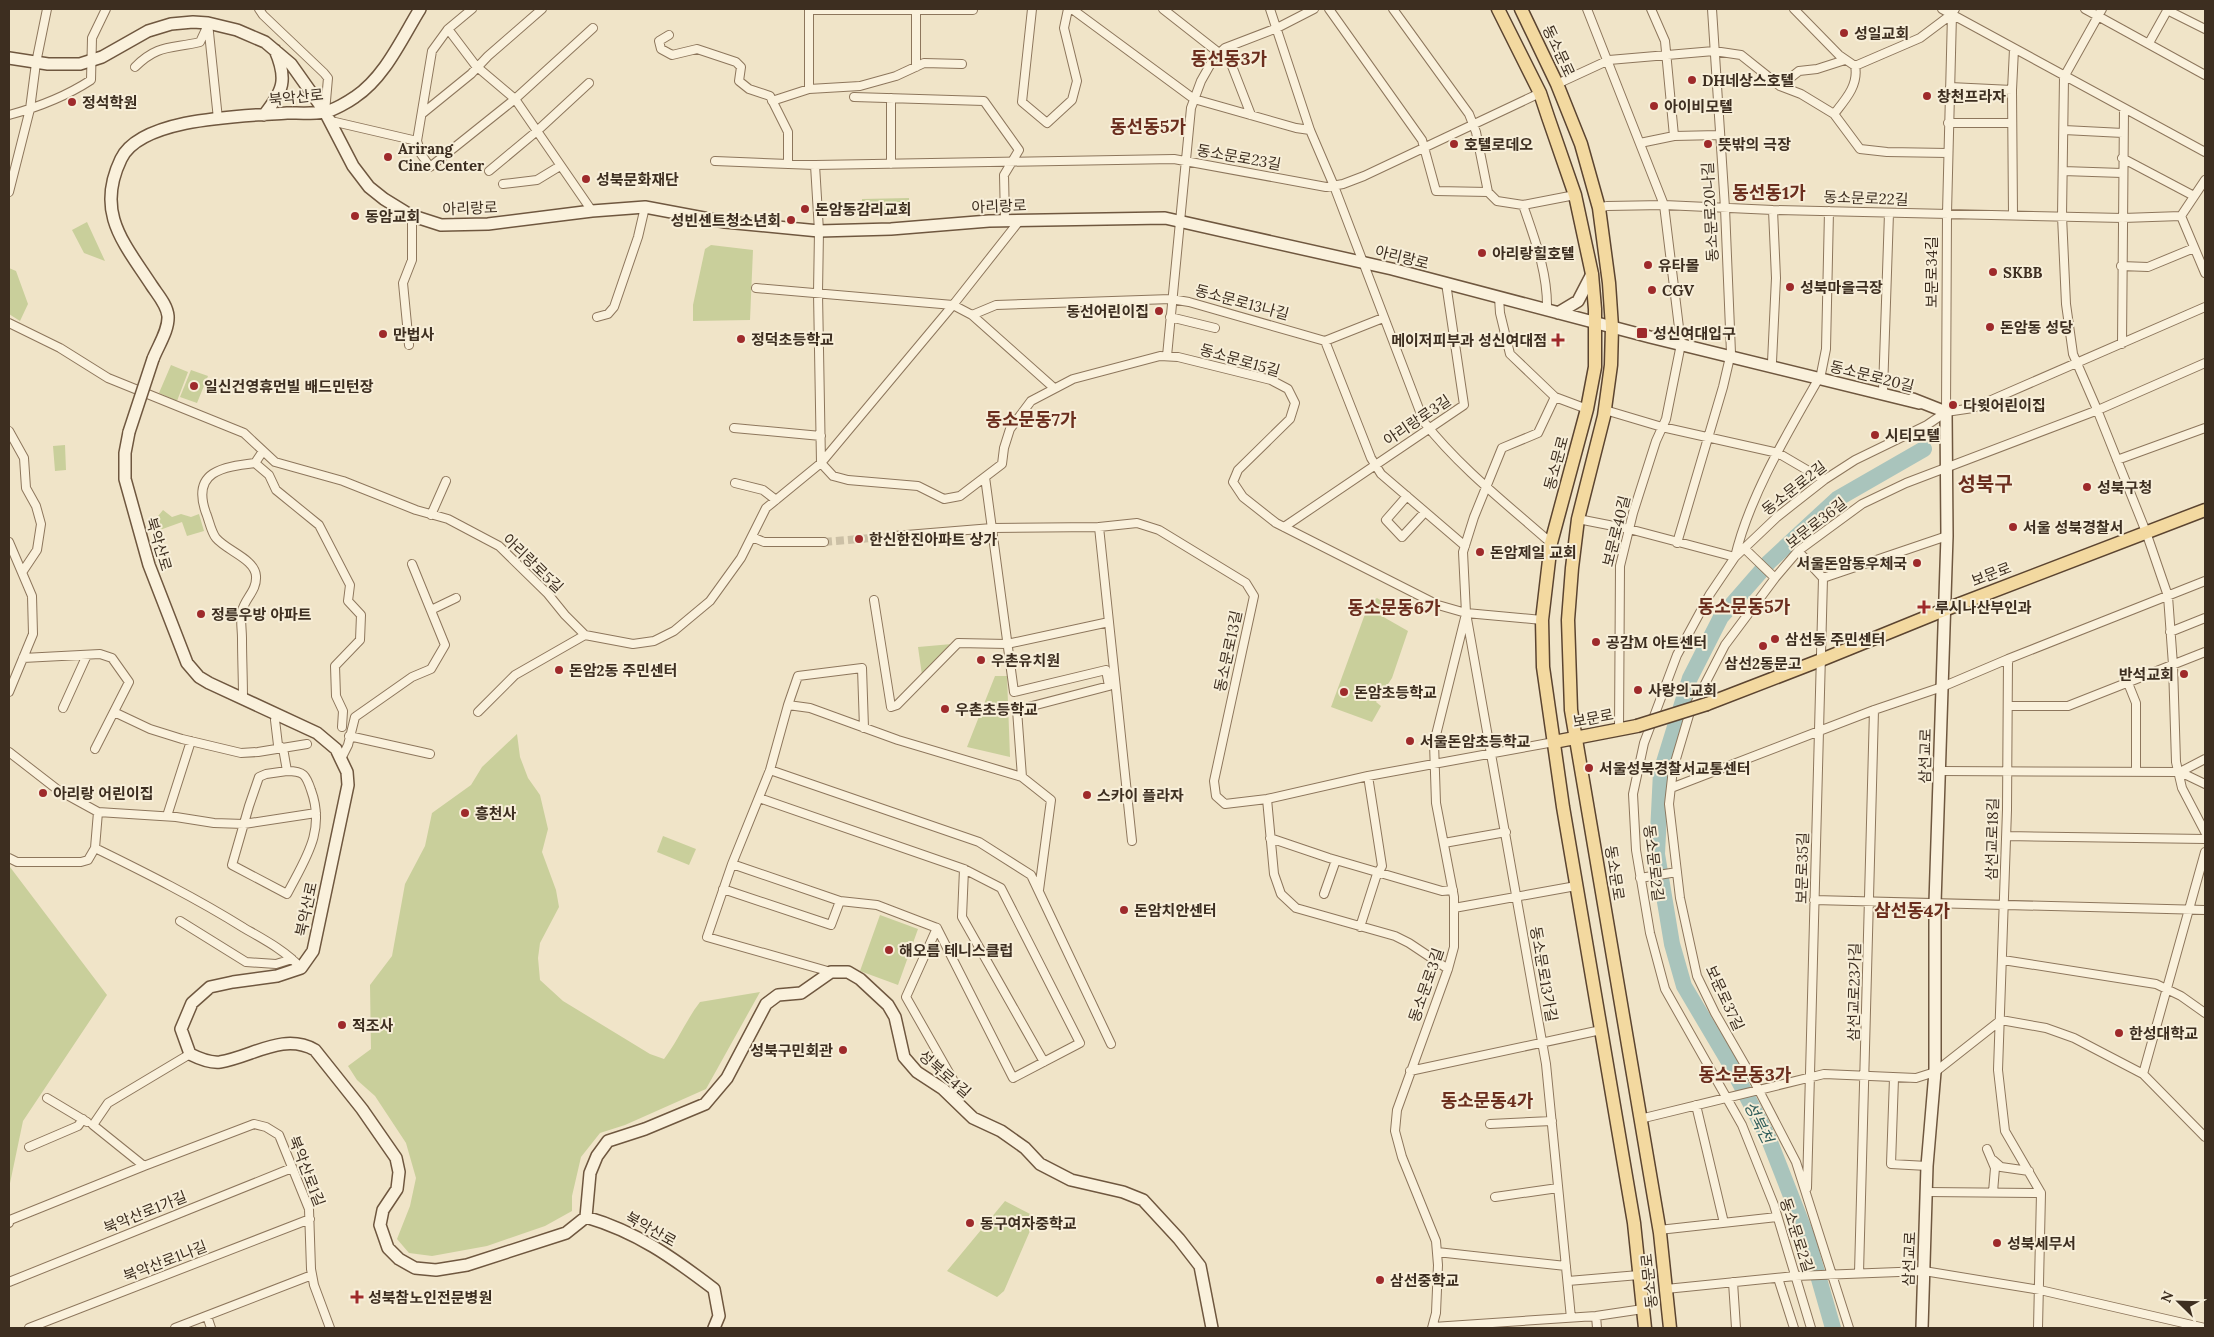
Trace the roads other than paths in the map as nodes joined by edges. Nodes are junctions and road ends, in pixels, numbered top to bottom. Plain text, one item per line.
1 (47, 9) edge
2 (106, 9) edge
3 (259, 9) edge
4 (420, 9) edge
5 (472, 9) edge
6 (542, 9) edge
7 (1032, 9) edge
8 (1068, 9) edge
9 (1072, 9) edge
10 (1163, 9) edge
11 (1270, 9) edge
12 (1314, 9) edge
13 (1329, 9) edge
14 (1393, 9) edge
15 (1498, 9) edge
16 (1521, 9) edge
17 (1587, 9) edge
18 (1651, 9) edge
19 (1712, 9) edge
20 (1794, 9) edge
21 (1942, 9) edge
22 (2085, 9) edge
23 (2168, 9) edge
24 (916, 10) junction
25 (964, 10) edge
26 (973, 10) dead end
27 (1954, 11) edge
28 (2100, 12) edge
29 (208, 23) junction
30 (593, 28) dead end
31 (1277, 28) junction
32 (448, 29) junction
33 (2205, 29) edge
34 (669, 35) dead end
35 (2149, 43) junction
36 (274, 49) junction
37 (2014, 49) junction
38 (1222, 51) junction
39 (1714, 51) junction
40 (1667, 55) junction
41 (9, 58) edge
42 (1608, 60) junction
43 (1845, 60) junction
44 (91, 62) junction
45 (36, 63) junction
46 (962, 64) dead end
47 (2205, 65) edge
48 (476, 66) junction
49 (1855, 66) junction
50 (136, 67) dead end
51 (916, 67) junction
52 (2205, 74) edge
53 (2064, 77) junction
54 (589, 83) dead end
55 (1557, 84) junction
56 (1780, 86) junction
57 (1950, 87) junction
58 (809, 89) junction
59 (2012, 90) junction
60 (1540, 93) junction
61 (854, 97) dead end
62 (891, 98) junction
63 (515, 99) junction
64 (1194, 99) junction
65 (772, 101) junction
66 (30, 109) junction
67 (2124, 109) junction
68 (423, 113) junction
69 (1834, 114) junction
70 (9, 115) edge
71 (264, 115) junction
72 (1251, 115) junction
73 (328, 116) junction
74 (218, 119) junction
75 (1948, 123) junction
76 (2012, 123) junction
77 (1473, 124) junction
78 (1310, 130) junction
79 (2064, 130) junction
80 (537, 131) junction
81 (2123, 133) junction
82 (1719, 135) junction
83 (1674, 136) junction
84 (417, 141) junction
85 (1640, 143) junction
86 (1424, 147) junction
87 (2205, 152) edge
88 (1948, 153) junction
89 (2122, 158) junction
90 (715, 161) dead end
91 (1185, 161) junction
92 (1010, 162) junction
93 (788, 164) junction
94 (891, 164) junction
95 (815, 165) junction
96 (560, 166) junction
97 (490, 170) dead end
98 (2063, 171) junction
99 (2122, 172) junction
100 (2205, 180) edge
101 (503, 184) dead end
102 (1334, 186) junction
103 (9, 192) edge
104 (1488, 192) junction
105 (1575, 195) junction
106 (2194, 196) junction
107 (1523, 205) junction
108 (1664, 205) junction
109 (645, 207) junction
110 (1599, 208) junction
111 (1725, 208) junction
112 (1773, 210) junction
113 (592, 211) junction
114 (1829, 211) junction
115 (1889, 213) junction
116 (1947, 213) junction
117 (2013, 215) junction
118 (412, 216) junction
119 (2062, 216) junction
120 (2181, 216) junction
121 (2123, 218) junction
122 (1005, 220) junction
123 (1020, 220) junction
124 (1179, 220) junction
125 (819, 231) junction
126 (2194, 248) junction
127 (1362, 262) junction
128 (2121, 266) junction
129 (1592, 274) junction
130 (2205, 274) edge
131 (1446, 283) junction
132 (756, 288) dead end
133 (818, 293) junction
134 (1499, 297) junction
135 (1171, 299) junction
136 (953, 304) junction
137 (2205, 307) edge
138 (1552, 311) junction
139 (972, 315) junction
140 (1170, 316) junction
141 (598, 317) dead end
142 (1383, 318) junction
143 (1596, 322) junction
144 (9, 323) edge
145 (1612, 327) junction
146 (1215, 328) dead end
147 (1325, 340) junction
148 (1682, 344) junction
149 (2122, 344) junction
150 (409, 345) dead end
151 (1730, 355) junction
152 (1167, 356) junction
153 (1772, 362) junction
154 (2205, 363) edge
155 (2078, 365) junction
156 (1820, 376) junction
157 (1054, 388) junction
158 (1882, 391) junction
159 (1555, 396) junction
160 (1919, 403) junction
161 (2096, 407) junction
162 (1587, 409) junction
163 (1605, 410) junction
164 (1945, 417) junction
165 (1662, 427) junction
166 (734, 428) dead end
167 (1429, 428) junction
168 (2205, 428) edge
169 (9, 431) edge
170 (820, 436) junction
171 (1708, 437) junction
172 (263, 451) junction
173 (1778, 453) junction
174 (2117, 460) junction
175 (821, 463) junction
176 (255, 464) junction
177 (1375, 464) junction
178 (1946, 469) junction
179 (985, 477) junction
180 (1824, 480) junction
181 (446, 481) dead end
182 (735, 483) dead end
183 (1486, 486) junction
184 (1407, 496) junction
185 (776, 500) junction
186 (2205, 510) edge
187 (1425, 512) junction
188 (431, 515) junction
189 (1578, 518) junction
190 (1099, 527) junction
191 (1284, 527) junction
192 (992, 528) junction
193 (1629, 529) junction
194 (2146, 532) junction
195 (894, 536) tunnel mouth
196 (1947, 536) junction
197 (752, 537) junction
198 (9, 542) edge
199 (824, 542) tunnel mouth
200 (1551, 543) junction
201 (1677, 544) junction
202 (1465, 546) junction
203 (1745, 549) junction
204 (1798, 551) junction
205 (1735, 557) junction
206 (412, 564) dead end
207 (23, 571) junction
208 (1775, 578) junction
209 (1823, 578) junction
210 (2205, 581) edge
211 (2168, 596) junction
212 (456, 598) dead end
213 (874, 600) dead end
214 (431, 610) junction
215 (1944, 610) junction
216 (1466, 613) junction
217 (2205, 618) edge
218 (1542, 620) junction
219 (1109, 622) junction
220 (2170, 632) junction
221 (586, 635) junction
222 (1007, 644) junction
223 (2205, 652) edge
224 (87, 655) junction
225 (23, 658) junction
226 (2008, 658) junction
227 (1821, 660) junction
228 (2173, 665) junction
229 (2128, 683) junction
230 (1942, 687) junction
231 (9, 692) edge
232 (243, 699) junction
233 (788, 705) junction
234 (2008, 706) junction
235 (63, 708) dead end
236 (1874, 710) junction
237 (114, 712) junction
238 (478, 712) dead end
239 (277, 715) junction
240 (1689, 715) joint
241 (342, 727) dead end
242 (864, 728) junction
243 (1619, 730) junction
244 (1819, 732) junction
245 (349, 736) junction
246 (1576, 738) junction
247 (191, 741) junction
248 (1554, 742) junction
249 (307, 744) dead end
250 (283, 748) junction
251 (95, 749) dead end
252 (9, 752) edge
253 (430, 754) dead end
254 (1492, 754) junction
255 (2205, 759) edge
256 (341, 760) junction
257 (1435, 765) junction
258 (770, 770) junction
259 (2007, 770) junction
260 (287, 771) junction
261 (1940, 771) junction
262 (2136, 771) junction
263 (2180, 772) junction
264 (1368, 776) junction
265 (1022, 777) junction
266 (2205, 784) edge
267 (1671, 788) junction
268 (759, 798) junction
269 (1267, 799) junction
270 (98, 812) junction
271 (316, 813) junction
272 (167, 816) junction
273 (244, 824) junction
274 (1506, 832) junction
275 (2205, 832) edge
276 (2006, 836) junction
277 (1270, 838) junction
278 (2205, 839) edge
279 (1132, 841) dead end
280 (1444, 843) junction
281 (95, 848) junction
282 (2205, 852) edge
283 (9, 858) edge
284 (1336, 860) junction
285 (732, 864) junction
286 (964, 869) junction
287 (1378, 872) junction
288 (1677, 872) junction
289 (1640, 878) junction
290 (1576, 886) junction
291 (723, 889) junction
292 (1039, 890) junction
293 (1453, 890) junction
294 (1324, 894) dead end
295 (1516, 898) junction
296 (840, 900) junction
297 (1814, 900) junction
298 (1869, 902) junction
299 (1935, 903) junction
300 (2004, 904) junction
301 (1454, 908) junction
302 (2189, 909) junction
303 (2205, 910) edge
304 (180, 920) dead end
305 (1360, 927) junction
306 (937, 928) junction
307 (292, 959) junction
308 (2002, 960) junction
309 (301, 968) junction
310 (1448, 969) junction
311 (831, 972) junction
312 (2167, 989) junction
313 (2205, 1013) edge
314 (2001, 1020) junction
315 (1601, 1030) junction
316 (1542, 1043) junction
317 (1111, 1044) dead end
318 (190, 1054) junction
319 (1044, 1062) junction
320 (1410, 1071) junction
321 (1935, 1072) junction
322 (2143, 1074) junction
323 (1866, 1076) junction
324 (1810, 1077) junction
325 (1894, 1078) junction
326 (1757, 1089) junction
327 (1728, 1097) junction
328 (47, 1098) dead end
329 (951, 1098) junction
330 (1696, 1105) junction
331 (1640, 1119) junction
332 (83, 1120) junction
333 (1552, 1120) junction
334 (1490, 1124) dead end
335 (93, 1125) junction
336 (2205, 1137) edge
337 (29, 1147) dead end
338 (144, 1166) junction
339 (1927, 1166) junction
340 (292, 1168) junction
341 (2029, 1171) junction
342 (1558, 1188) junction
343 (1927, 1192) junction
344 (1993, 1192) junction
345 (2041, 1193) junction
346 (1806, 1195) junction
347 (1495, 1197) dead end
348 (586, 1217) junction
349 (1777, 1217) junction
350 (310, 1219) junction
351 (9, 1223) edge
352 (1724, 1223) junction
353 (1660, 1230) junction
354 (1437, 1252) junction
355 (1566, 1266) junction
356 (1924, 1271) junction
357 (1859, 1273) junction
358 (1831, 1274) junction
359 (312, 1275) junction
360 (1639, 1275) junction
361 (1796, 1276) junction
362 (1778, 1278) junction
363 (1568, 1281) junction
364 (9, 1282) edge
365 (1732, 1282) junction
366 (1666, 1288) junction
367 (2040, 1290) junction
368 (1643, 1309) junction
369 (207, 1316) junction
370 (1596, 1316) junction
371 (1571, 1318) junction
372 (327, 1327) edge
373 (29, 1328) edge
374 (175, 1328) edge
375 (211, 1328) edge
376 (714, 1328) edge
377 (1212, 1328) edge
378 (1433, 1328) edge
379 (1597, 1328) edge
380 (1645, 1328) edge
381 (1670, 1328) edge
382 (1736, 1328) edge
383 (1794, 1328) edge
384 (1811, 1328) edge
385 (1849, 1328) edge
386 (1922, 1328) edge
387 (2038, 1328) edge
388 (2205, 1328) edge

1 - 45 street
2 - 44 street
3 - 73 street
4 - 73 street, 북악산로
5 - 32 street
6 - 48 street
7 - 8 street
9 - 64 street
10 - 38 street
11 - 31 street
12 - 31 street
13 - 86 street
14 - 77 street
15 - 60 main road, 동소문로
16 - 55 main road, 동소문로
17 - 42 street, 보문로40길
18 - 40 street
19 - 39 street, 동소문로20나길
20 - 43 street
21 - 27 street
22 - 28 street
23 - 33 street
23 - 35 street
24 - 25 street
24 - 51 street
24 - 58 street
25 - 26 street
27 - 37 street
27 - 49 street
27 - 57 street, 보문로34길
28 - 35 street
28 - 53 street
29 - 36 street, 아리랑로
29 - 44 street, 아리랑로
29 - 50 street
29 - 74 street
30 - 63 street
31 - 38 street
31 - 78 street
32 - 48 street
32 - 68 street
34 - 65 street
35 - 52 street
36 - 71 street
36 - 73 street, 아리랑로
37 - 53 street
37 - 59 street
38 - 64 street
38 - 72 street
39 - 40 street
39 - 56 street
39 - 82 street, 동소문로20나길
40 - 42 street
40 - 83 street
41 - 45 street, 아리랑로
42 - 55 street
42 - 85 street, 보문로40길
43 - 49 street
43 - 56 street
44 - 45 street, 아리랑로
44 - 66 street
45 - 66 street
46 - 51 street
47 - 52 street
48 - 63 street
48 - 68 street
49 - 69 street
51 - 58 street
53 - 67 street
53 - 79 street
54 - 80 street
55 - 110 main road, 동소문로
56 - 69 street
57 - 59 street
57 - 75 street, 보문로34길
58 - 65 street
59 - 76 street
60 - 77 street, 동소문로23길
60 - 105 main road, 동소문로
61 - 62 street
62 - 92 street
62 - 94 street
63 - 80 street
63 - 84 street
64 - 72 street
64 - 91 street
65 - 93 street
66 - 70 street
66 - 103 street
67 - 81 street
67 - 87 street
68 - 84 street
69 - 88 street
71 - 73 street, 북악산로
71 - 74 street, 북악산로
72 - 78 street
73 - 84 street
73 - 118 street, 아리랑로
74 - 232 street, 북악산로, bridge
75 - 76 street
75 - 88 street, 보문로34길
76 - 117 street
77 - 86 street, 동소문로23길
77 - 104 street
78 - 102 street
79 - 81 street
79 - 98 street
80 - 96 street
80 - 97 street
81 - 89 street
82 - 83 street
82 - 111 street, 동소문로20나길
83 - 85 street
85 - 108 street, 보문로40길
86 - 102 street, 동소문로23길
86 - 104 street
88 - 116 street, 보문로34길
89 - 99 street
89 - 106 street
90 - 93 street, 동소문로23길
91 - 92 street, 동소문로23길
91 - 102 street, 동소문로23길
91 - 124 street
92 - 94 street, 동소문로23길
92 - 122 street
93 - 95 street, 동소문로23길
94 - 95 street, 동소문로23길
95 - 125 street
96 - 101 street
96 - 113 street
98 - 99 street
98 - 119 street
99 - 121 street
100 - 106 street
102 - 127 street
104 - 107 street
105 - 107 street
105 - 129 main road, 동소문로
106 - 120 street
107 - 138 street
108 - 110 street, 동소문로22길
108 - 111 street, 동소문로22길
108 - 148 street, 보문로40길
109 - 113 street, 아리랑로
109 - 125 street, 아리랑로
109 - 141 street
110 - 145 main road, 동소문로
111 - 112 street, 동소문로22길
111 - 151 street, 동소문로20나길
112 - 114 street, 동소문로22길
112 - 153 street
113 - 118 street, 아리랑로
114 - 115 street, 동소문로22길
114 - 156 street, 동소문로20길
115 - 116 street, 동소문로22길
115 - 158 street, 동소문로20길
116 - 117 street, 동소문로22길
116 - 164 street, 보문로34길
117 - 119 street, 동소문로22길
118 - 150 street
119 - 121 street, 동소문로22길
119 - 155 street
120 - 121 street, 동소문로22길
120 - 126 street
121 - 128 street
122 - 123 street, 아리랑로
122 - 125 street, 아리랑로
123 - 124 street, 아리랑로
123 - 136 street
124 - 127 street, 아리랑로
124 - 135 street
125 - 133 street
126 - 128 street
126 - 130 street
127 - 131 street, 아리랑로
127 - 142 street
128 - 149 street
129 - 138 street
129 - 143 main road, 동소문로
131 - 134 street, 아리랑로
131 - 167 street, 아리랑로3길
132 - 133 street
133 - 136 street
133 - 170 street
134 - 138 street, 아리랑로
134 - 159 street
135 - 139 street, 동소문로13나길
135 - 140 street
135 - 147 street, 동소문로13나길
136 - 139 street
136 - 175 street
137 - 149 street
138 - 143 street, 아리랑로
139 - 157 street
140 - 146 street
140 - 152 street
142 - 147 street
142 - 167 street
143 - 145 street, 동소문로20길
143 - 162 main road, 동소문로
144 - 172 street, 아리랑로5길
145 - 148 street, 동소문로20길
145 - 163 main road, 동소문로
147 - 177 street
148 - 151 street, 동소문로20길
148 - 165 street, 보문로40길
149 - 155 street
151 - 153 street, 동소문로20길
151 - 156 street, 동소문로20길
151 - 171 street, 동소문로20나길
152 - 157 street, 동소문로15길
152 - 191 street, 동소문로15길
153 - 156 street, 동소문로20길
154 - 161 street, 보문로36길
155 - 161 street
155 - 164 street
156 - 158 street, 동소문로20길
156 - 160 street, 동소문로20길
156 - 173 street, 동소문로20길
157 - 179 street, 동소문로15길
158 - 160 street, 동소문로20길
159 - 162 street
159 - 183 street, 동소문로
160 - 164 street, 동소문로20길
161 - 174 street
161 - 178 street, 보문로36길
162 - 200 main road, 동소문로
163 - 165 street
163 - 189 main road, 동소문로
164 - 178 street
164 - 180 street, 동소문로2길
165 - 171 street
165 - 193 street, 보문로40길
166 - 170 street
167 - 177 street, 아리랑로3길
167 - 183 street
168 - 174 street
169 - 207 street
170 - 175 street
171 - 173 street
171 - 201 street, 동소문로20나길
172 - 176 street
172 - 188 street, 아리랑로5길
173 - 180 street
173 - 205 street, 동소문로20길
174 - 194 street
175 - 179 street, 동소문로15길
175 - 185 street
176 - 232 street
176 - 241 street
177 - 184 street
177 - 191 street, 아리랑로3길
178 - 196 street
178 - 204 street, 보문로36길
179 - 192 street
180 - 203 street, 동소문로2길
181 - 188 street
182 - 185 street
183 - 200 street
183 - 202 street, 동소문로
184 - 187 street
184 - 187 street
185 - 197 street
186 - 194 main road, 보문로
187 - 202 street
188 - 221 street, 아리랑로5길
189 - 193 street
189 - 246 main road, 동소문로
190 - 192 street
190 - 219 street
190 - 269 street, 동소문로13길
191 - 216 street, 동소문로15길
192 - 195 street
192 - 222 street
193 - 201 street
193 - 243 street, 보문로40길
194 - 211 street
194 - 215 main road, 보문로
196 - 209 street
196 - 215 street
197 - 199 street
197 - 221 street
198 - 207 street
200 - 218 main road, 동소문로
201 - 205 street
202 - 216 street
203 - 205 street, 동소문로2길
203 - 208 street
204 - 208 street, 보문로36길
204 - 209 street
205 - 289 street, 동소문로2길
206 - 214 street
207 - 225 street
208 - 240 street, 보문로36길
209 - 227 street, 보문로35길
210 - 211 street
211 - 220 street
211 - 226 street
212 - 214 street
213 - 222 street
214 - 245 street
215 - 227 main road, 보문로
215 - 230 street, 삼선교로
216 - 218 street, 동소문로15길
216 - 254 street
216 - 257 street, 동소문로3길
217 - 220 street
218 - 248 main road, 동소문로
219 - 222 street
219 - 279 street
220 - 228 street
221 - 238 street
222 - 265 street
223 - 228 street
224 - 225 street
224 - 235 street
224 - 237 street
225 - 231 street
226 - 230 street
226 - 234 street, 삼선교로18길
227 - 243 main road, 보문로, bridge
227 - 244 street, 보문로35길
228 - 229 street
228 - 263 street
229 - 234 street
229 - 262 street
230 - 236 street
230 - 261 street, 삼선교로
232 - 239 street, 북악산로
233 - 242 street
233 - 242 street
233 - 258 street
234 - 259 street, 삼선교로18길
236 - 244 street
236 - 298 street, 삼선교로23가길
237 - 247 street
237 - 251 street
239 - 250 street
239 - 256 street, 북악산로
240 - 267 street, 보문로37길
242 - 265 street
243 - 246 main road, 보문로
244 - 267 street
244 - 297 street, 보문로35길
245 - 253 street
245 - 256 street
246 - 248 main road, 보문로
246 - 331 main road, 동소문로
247 - 250 street
247 - 272 street
248 - 254 street, 동소문로13길
248 - 290 main road, 동소문로
249 - 250 street
250 - 260 street
252 - 270 street
254 - 257 street, 동소문로13길
254 - 274 street, 동소문로13가길
255 - 263 street
256 - 309 street, 북악산로
257 - 264 street, 동소문로13길
257 - 280 street, 동소문로3길
258 - 268 street
258 - 292 street
259 - 261 street
259 - 262 street
259 - 276 street, 삼선교로18길
260 - 271 street
260 - 273 street
261 - 299 street, 삼선교로
262 - 263 street
263 - 266 street
263 - 275 street
264 - 269 street, 동소문로13길
264 - 287 street
265 - 292 street
267 - 288 street, 보문로37길
268 - 285 street
268 - 286 street
269 - 277 street
270 - 272 street
270 - 281 street
271 - 273 street
271 - 273 street
272 - 273 street
274 - 280 street
274 - 295 street, 동소문로13가길
276 - 278 street
276 - 300 street, 삼선교로18길
277 - 284 street
277 - 305 street
280 - 293 street, 동소문로3길
281 - 283 street
281 - 307 street, 북악산로
282 - 302 street
284 - 287 street
284 - 294 street
285 - 291 street
285 - 296 street
286 - 319 street
286 - 319 street
287 - 293 street
287 - 305 street
288 - 289 street
288 - 326 street, 보문로37길
289 - 327 street, 동소문로2길
290 - 295 street
290 - 315 main road, 동소문로
291 - 296 street
291 - 311 street
292 - 317 street
293 - 301 street, 동소문로3길
295 - 301 street
295 - 316 street, 동소문로13가길
296 - 306 street
297 - 298 street
297 - 324 street, 보문로35길
298 - 299 street
298 - 323 street, 삼선교로23가길
299 - 300 street
299 - 321 street, 삼선교로
300 - 302 street
300 - 308 street, 삼선교로18길
301 - 310 street, 동소문로3길
302 - 303 street
302 - 312 street
304 - 307 street
305 - 310 street
306 - 319 street
306 - 329 street
307 - 309 street, 북악산로
308 - 312 street
308 - 314 street, 삼선교로18길
309 - 318 street
310 - 320 street, 동소문로3길
311 - 329 street, 성북로4길
311 - 348 street
312 - 313 street
312 - 322 street
314 - 321 street
314 - 322 street
314 - 341 street, 삼선교로18길
315 - 316 street
315 - 360 main road, 동소문로
316 - 320 street
316 - 333 street, 동소문로13가길
318 - 335 street
318 - 348 street
320 - 354 street, 동소문로3길
321 - 325 street
321 - 339 street, 삼선교로
322 - 336 street
323 - 324 street
323 - 325 street
323 - 357 street, 삼선교로23가길
324 - 326 street
324 - 346 street, 보문로35길
325 - 339 street
326 - 327 street
326 - 346 street, 보문로37길
327 - 330 street
327 - 349 street, 동소문로2길
328 - 332 street
329 - 377 street, 성북로4길
330 - 331 street
330 - 352 street
331 - 353 main road, 동소문로
332 - 335 street
332 - 337 street
333 - 334 street
333 - 342 street, 동소문로13가길
335 - 338 street
338 - 340 street, 북악산로1길
338 - 351 street, 북악산로1길
339 - 343 street, 삼선교로
340 - 350 street, 북악산로1길
340 - 364 street, 북악산로1가길
341 - 344 street
341 - 345 street, 삼선교로18길
342 - 347 street
342 - 355 street, 동소문로13가길
343 - 344 street
343 - 356 street, 삼선교로
344 - 345 street
345 - 367 street
346 - 358 street, 보문로37길
348 - 376 street, 북악산로
349 - 352 street
349 - 361 street, 동소문로2길
350 - 359 street, 북악산로1길
350 - 373 street, 북악산로1나길
352 - 353 street
353 - 366 main road, 동소문로
354 - 355 street
354 - 378 street, 동소문로3길
355 - 363 street, 동소문로13가길
356 - 357 street
356 - 367 street
356 - 386 street, 삼선교로
357 - 358 street
358 - 361 street
358 - 385 street, 보문로37길
359 - 369 street
359 - 372 street, 북악산로1길
360 - 363 street, 동소문로
360 - 368 main road, 동소문로
361 - 362 street
361 - 384 street, 동소문로2길
362 - 365 street
362 - 383 street
363 - 371 street, 동소문로13가길
365 - 366 street
365 - 382 street
366 - 381 main road, 동소문로
367 - 387 street
367 - 388 street
368 - 370 street
368 - 380 main road, 동소문로
369 - 374 street
369 - 375 street
370 - 371 street
370 - 379 street
371 - 378 street

